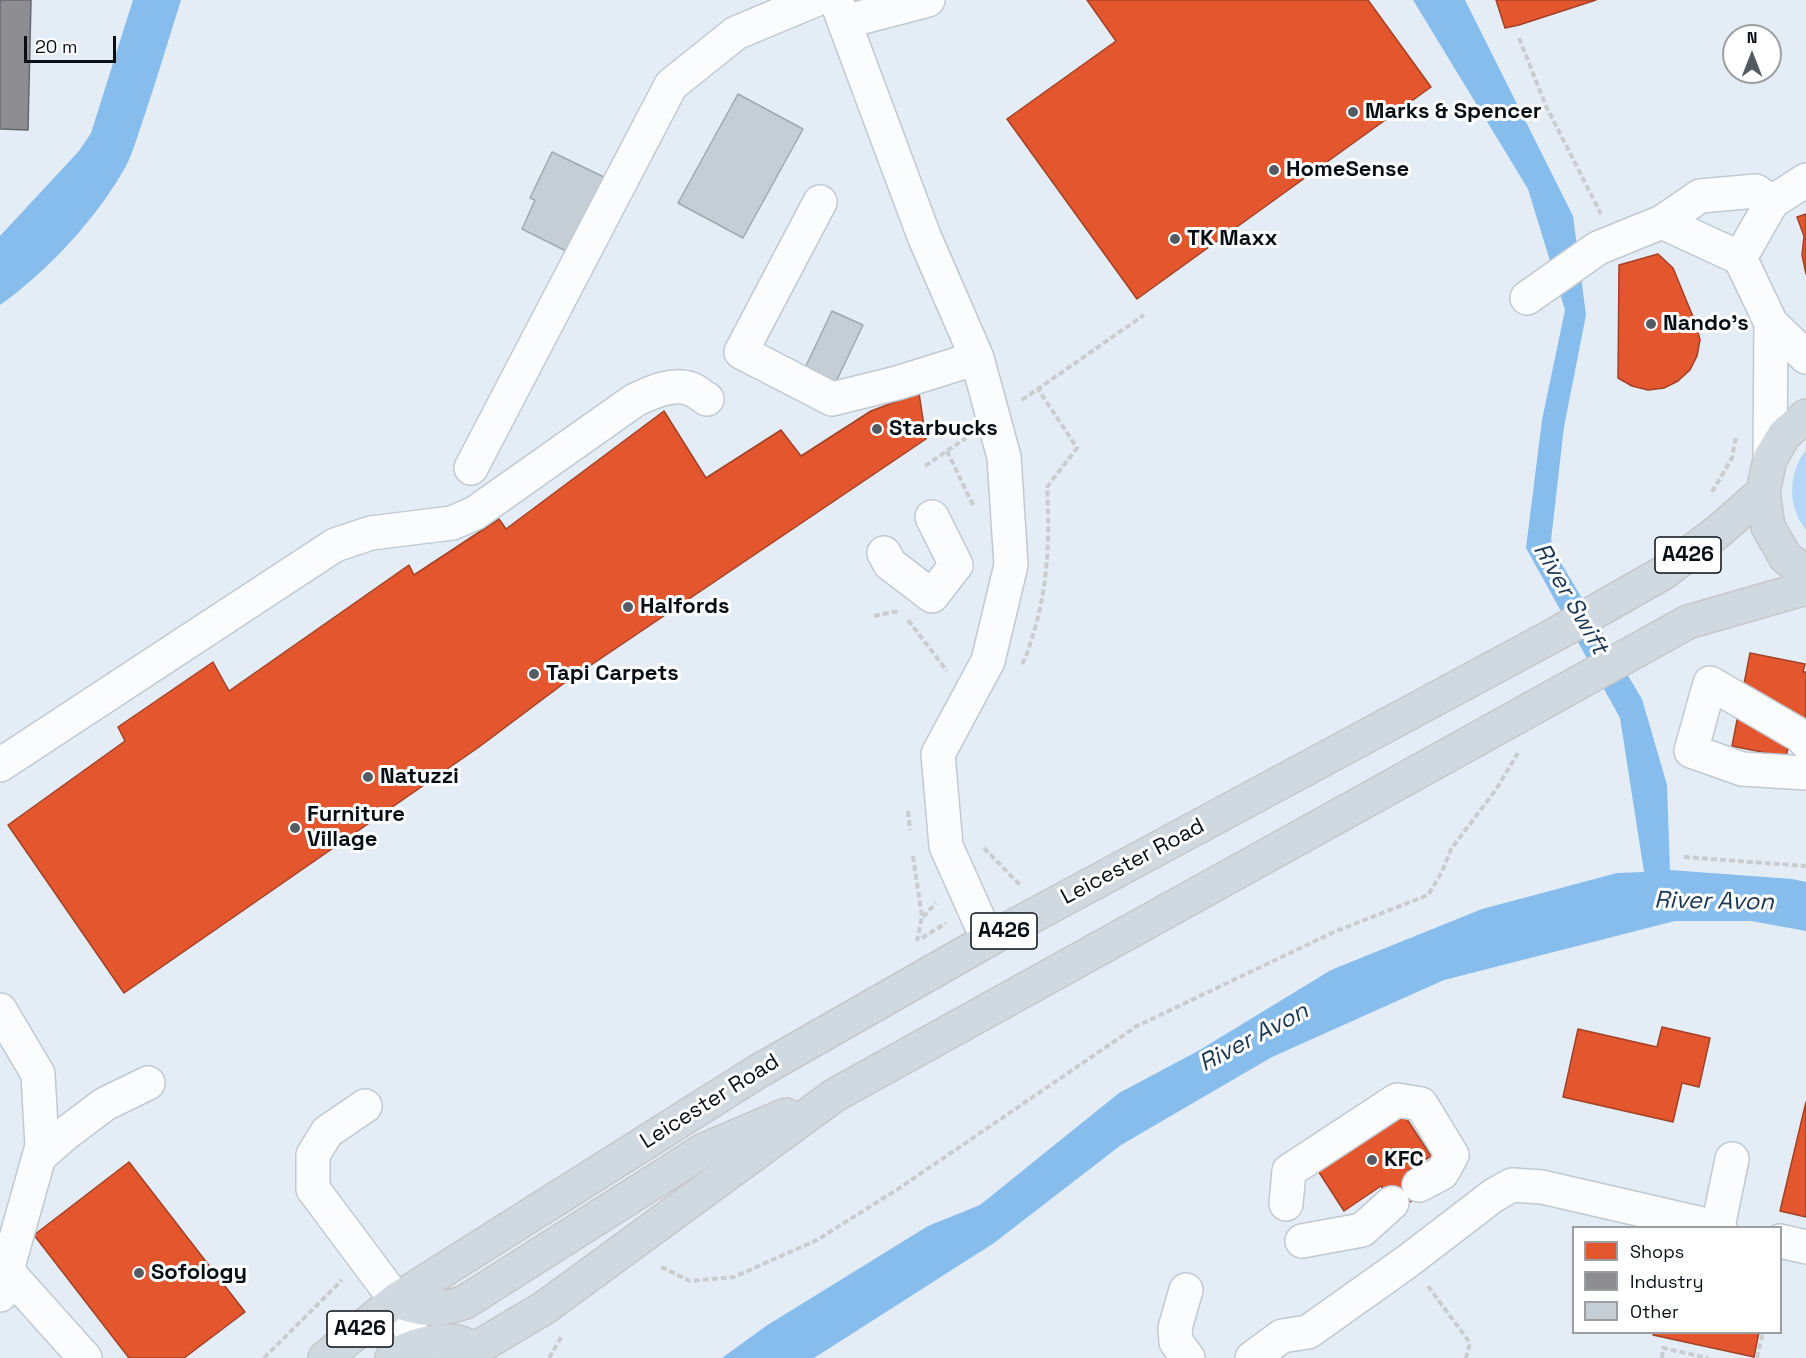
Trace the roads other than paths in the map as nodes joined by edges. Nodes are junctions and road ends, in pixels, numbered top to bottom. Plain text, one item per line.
1 (815, 0) edge
2 (928, 0) edge
3 (840, 11) edge
4 (1806, 180) edge
5 (820, 202) dead end
6 (1772, 202) junction
7 (1662, 222) junction
8 (1740, 258) junction
9 (1538, 291) dead end
10 (1771, 323) junction
11 (1806, 357) edge
12 (977, 358) junction
13 (707, 399) dead end
14 (1806, 416) edge
15 (1770, 459) junction
16 (471, 468) dead end
17 (1763, 492) junction
18 (933, 517) dead end
19 (884, 553) dead end
20 (1806, 572) edge
21 (1806, 588) edge
22 (1806, 742) edge
23 (0, 765) edge
24 (1806, 773) edge
25 (988, 940) junction
26 (4, 1015) edge
27 (148, 1083) dead end
28 (835, 1095) junction
29 (365, 1106) dead end
30 (40, 1156) junction
31 (1732, 1159) dead end
32 (1419, 1185) dead end
33 (1392, 1203) dead end
34 (1286, 1204) dead end
35 (1611, 1215) edge
36 (1710, 1226) edge
37 (1719, 1226) edge
38 (1302, 1241) dead end
39 (1782, 1241) edge
40 (1806, 1247) edge
41 (3, 1283) edge
42 (1186, 1290) dead end
43 (396, 1300) junction
44 (1300, 1345) edge
45 (412, 1354) edge
46 (473, 1355) edge
47 (85, 1358) edge
48 (325, 1358) edge
49 (1188, 1358) edge
50 (1252, 1358) edge

1 - 16 street
2 - 3 street
3 - 12 street
4 - 6 street
5 - 12 street
6 - 7 street
6 - 8 street
7 - 8 street
7 - 9 street
8 - 10 street
10 - 11 street
10 - 15 street
12 - 25 street
13 - 23 street
14 - 15 highway
15 - 17 highway
17 - 20 highway
17 - 25 highway, Leicester Road / A426
18 - 19 street
21 - 28 highway, A426
22 - 24 street
25 - 43 highway, Leicester Road / A426
26 - 30 street
27 - 30 street
28 - 43 highway
28 - 46 highway, A426
29 - 43 street
30 - 41 street
31 - 37 street
32 - 34 street
33 - 38 street
35 - 36 street
35 - 44 street
39 - 40 street
41 - 47 street
42 - 49 street
43 - 45 street
43 - 48 highway, Leicester Road / A426
44 - 50 street
45 - 46 highway

